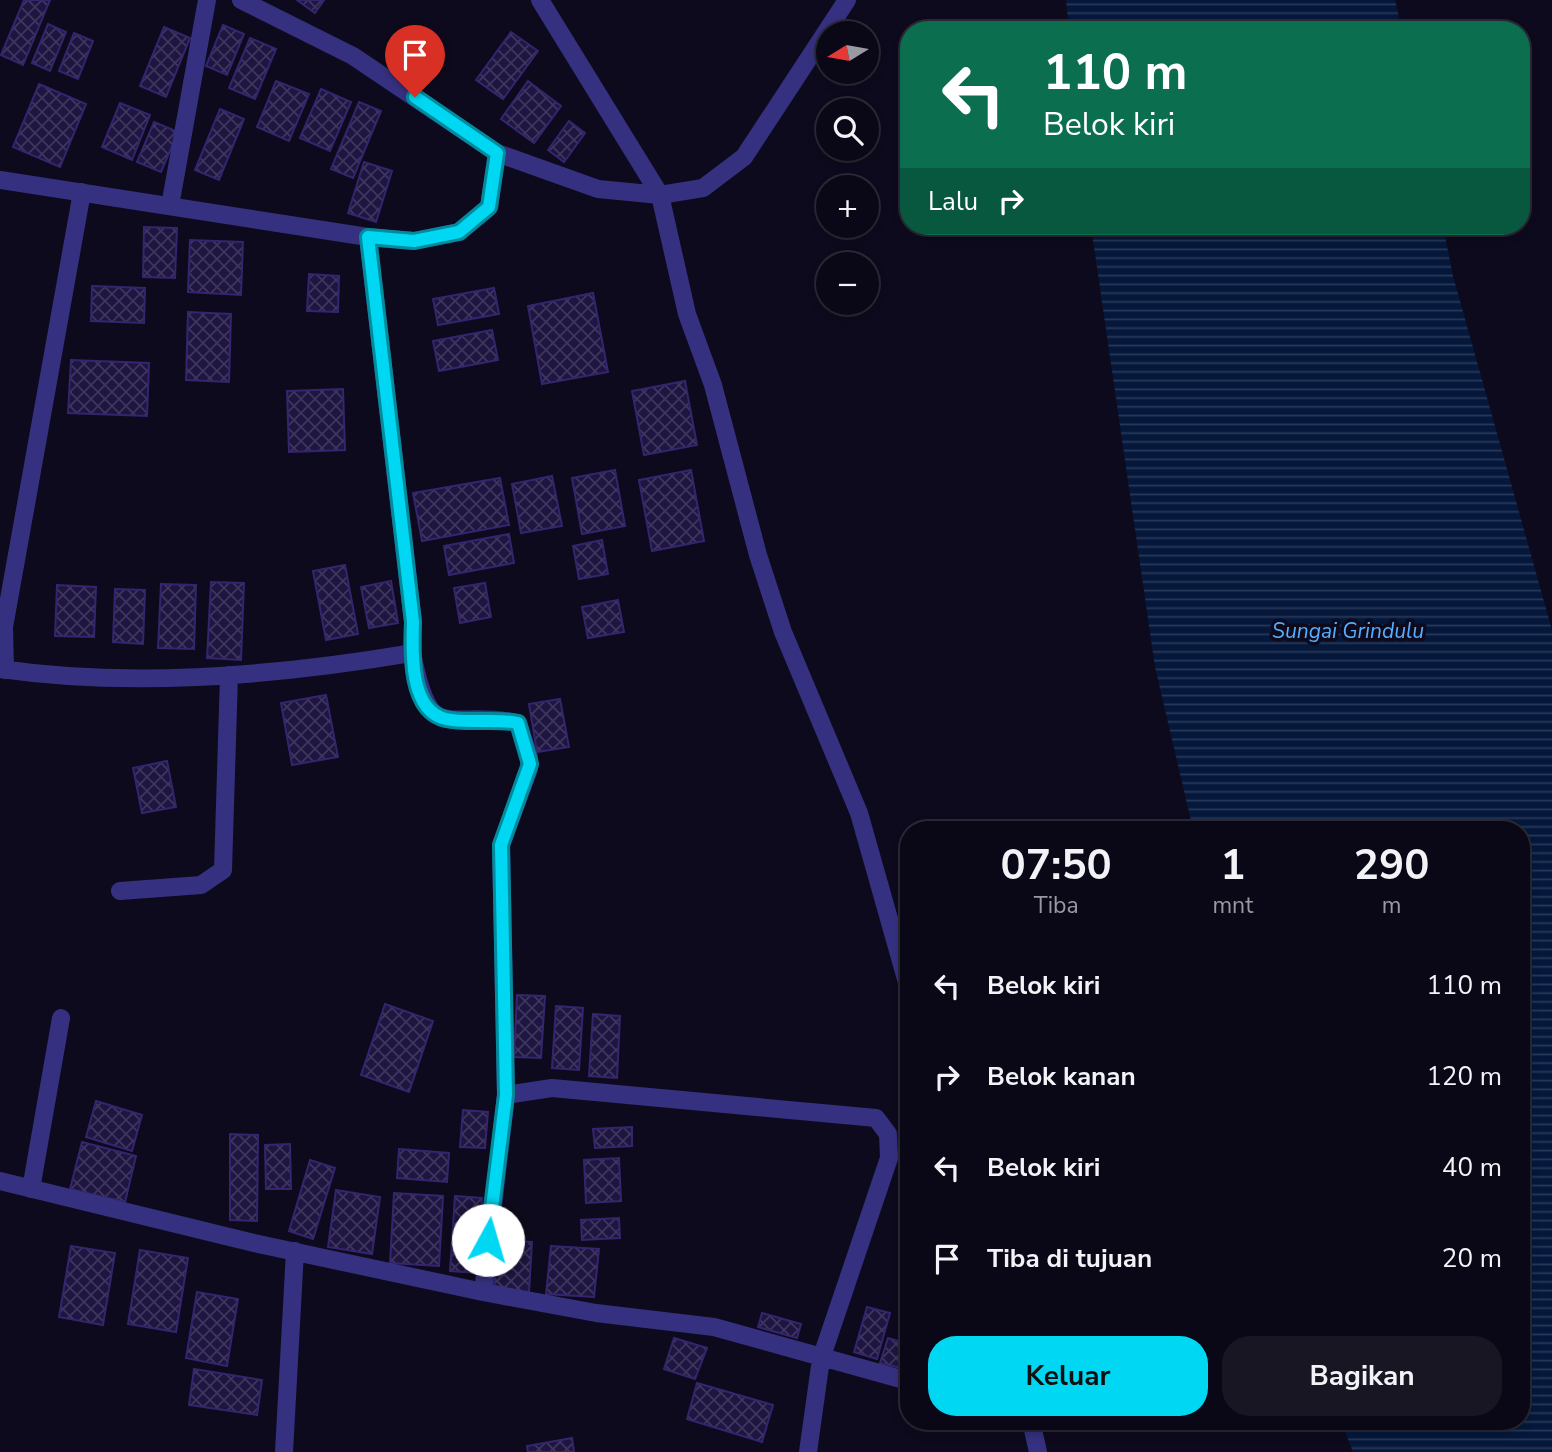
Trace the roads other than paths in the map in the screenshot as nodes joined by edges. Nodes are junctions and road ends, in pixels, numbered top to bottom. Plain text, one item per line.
1 (207, 0) edge
2 (241, 0) edge
3 (540, 0) edge
4 (847, 0) edge
5 (497, 153) junction
6 (0, 180) edge
7 (82, 192) junction
8 (660, 195) junction
9 (170, 206) junction
10 (368, 237) junction
11 (412, 653) junction
12 (3, 669) edge
13 (229, 676) junction
14 (120, 891) dead end
15 (900, 958) edge
16 (61, 1018) dead end
17 (506, 1095) junction
18 (0, 1181) edge
19 (31, 1189) junction
20 (295, 1251) junction
21 (483, 1292) junction
22 (821, 1359) junction
23 (900, 1379) edge
24 (1033, 1430) edge
25 (284, 1452) edge
26 (807, 1452) edge
27 (1038, 1452) edge

1 - 9 street
2 - 5 street
3 - 8 street
4 - 8 street
5 - 8 street
5 - 10 street
6 - 7 street
7 - 9 street
7 - 12 street
8 - 15 street
9 - 10 street
10 - 11 street
11 - 13 street
11 - 17 street
12 - 13 street
13 - 14 street
16 - 19 street
17 - 21 street
17 - 22 street
18 - 19 street
19 - 20 street
20 - 21 street
20 - 25 street
21 - 22 street
22 - 23 street
22 - 26 street
24 - 27 street

